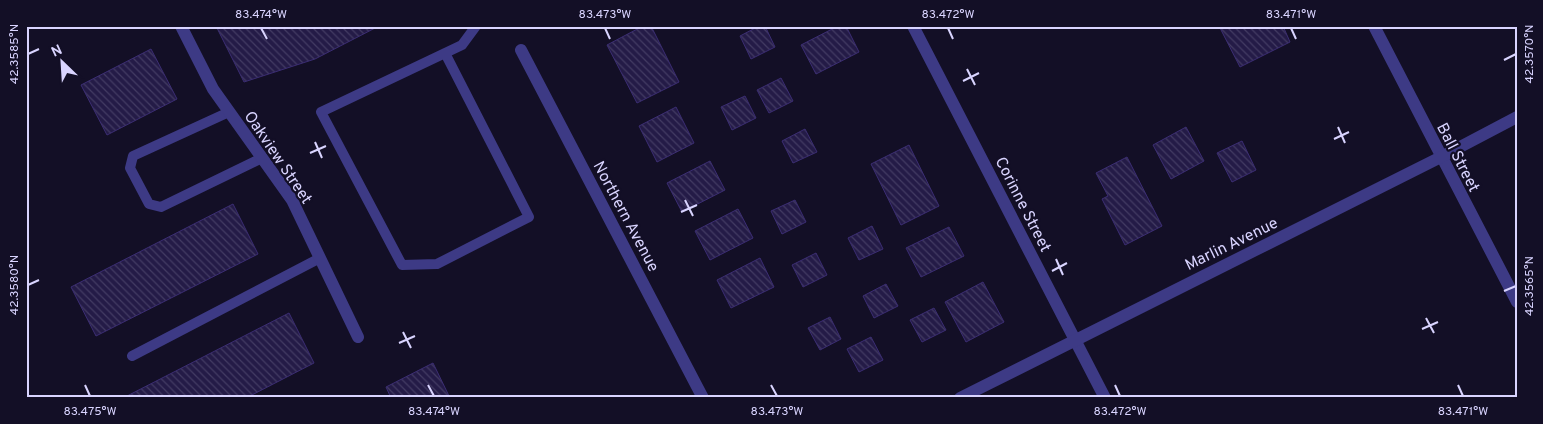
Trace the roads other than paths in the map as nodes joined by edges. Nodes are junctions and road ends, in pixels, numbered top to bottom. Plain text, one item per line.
1 (181, 26) edge
2 (476, 26) edge
3 (913, 26) edge
4 (1374, 26) edge
5 (521, 50) dead end
6 (445, 52) junction
7 (228, 112) junction
8 (1517, 117) edge
9 (1441, 157) junction
10 (262, 158) junction
11 (320, 258) junction
12 (1517, 302) edge
13 (358, 337) dead end
14 (1075, 339) junction
15 (132, 356) dead end
16 (703, 398) edge
17 (960, 398) edge
18 (1105, 398) edge

1 - 7 street, Oakview Street
2 - 6 lane
3 - 14 street, Corinne Street
4 - 9 street, Ball Street
5 - 16 street, Northern Avenue
6 - 6 lane
7 - 10 street, Oakview Street
7 - 10 lane
8 - 9 street, Marlin Avenue
9 - 12 street, Ball Street
9 - 14 street, Marlin Avenue
10 - 11 street, Oakview Street
11 - 13 street, Oakview Street
11 - 15 lane
14 - 17 street, Marlin Avenue
14 - 18 street, Corinne Street

